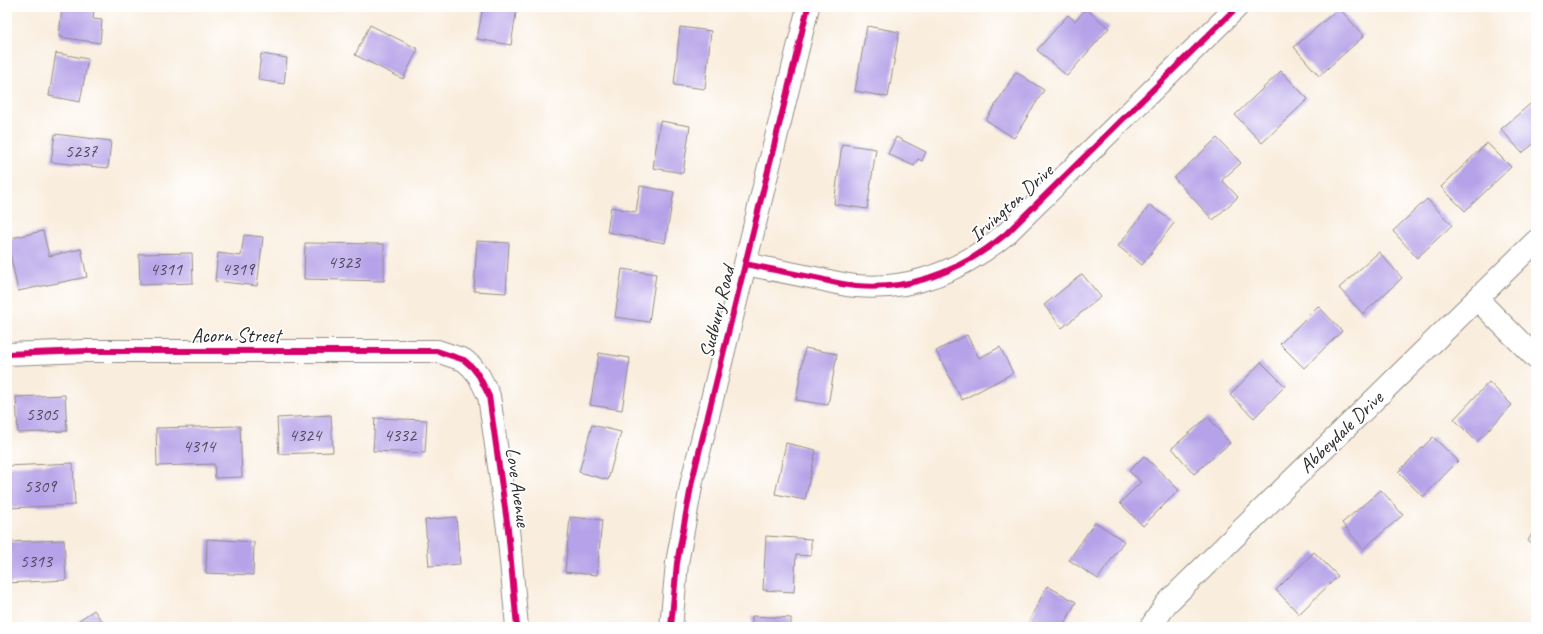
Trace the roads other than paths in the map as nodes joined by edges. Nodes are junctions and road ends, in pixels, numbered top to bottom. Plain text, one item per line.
1 (808, 7) edge
2 (1237, 7) edge
3 (1536, 241) edge
4 (745, 264) junction
5 (1477, 299) junction
6 (7, 354) edge
7 (1536, 358) edge
8 (464, 360) joint
9 (517, 627) edge
10 (671, 627) edge
11 (1151, 627) edge

1 - 4 street, Sudbury Road
2 - 4 street, Irvington Drive
3 - 5 street, Abbeydale Drive
4 - 10 street, Sudbury Road
5 - 7 street
5 - 11 street, Abbeydale Drive
6 - 8 street, Acorn Street
8 - 9 street, Love Avenue

